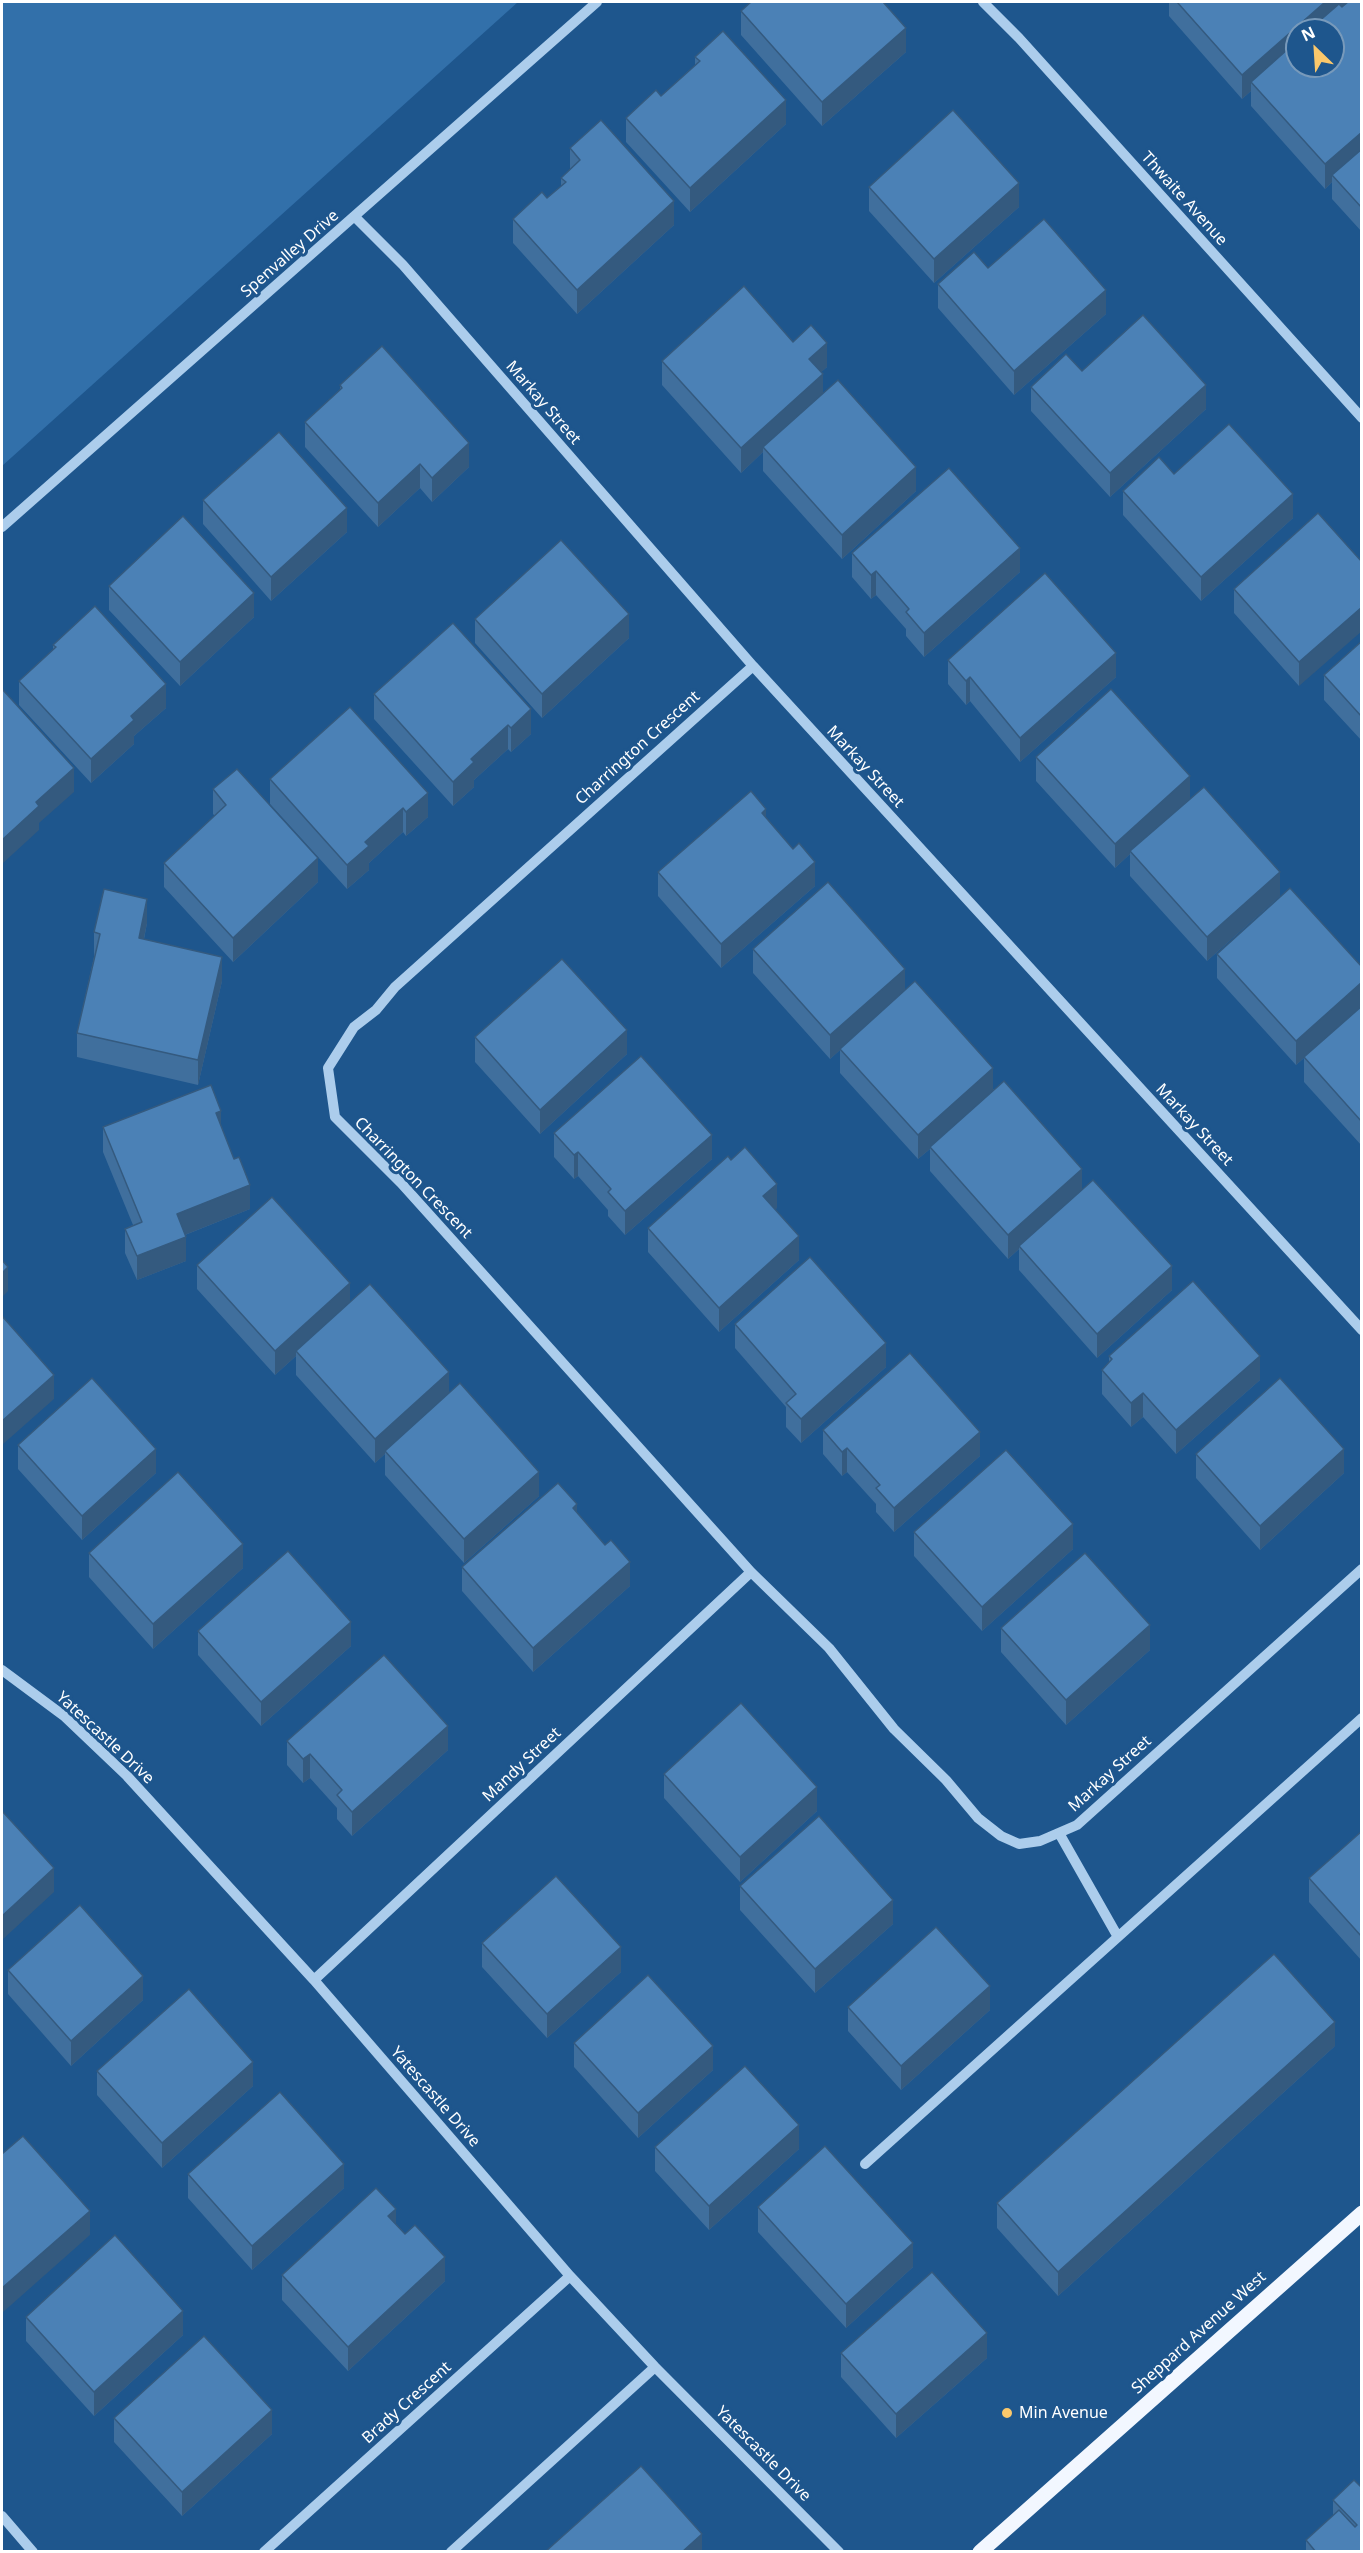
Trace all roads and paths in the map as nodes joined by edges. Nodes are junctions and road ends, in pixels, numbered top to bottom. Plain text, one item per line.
1 (597, 2) edge
2 (983, 2) edge
3 (355, 217) junction
4 (1362, 418) edge
5 (2, 527) edge
6 (753, 666) junction
7 (1362, 1330) edge
8 (1362, 1569) edge
9 (751, 1572) junction
10 (2, 1670) edge
11 (1362, 1718) edge
12 (1059, 1833) junction
13 (1118, 1937) junction
14 (314, 1980) junction
15 (866, 2164) dead end
16 (1362, 2213) edge
17 (570, 2276) junction
18 (655, 2367) junction
19 (2, 2516) edge
20 (33, 2552) edge
21 (264, 2552) edge
22 (450, 2552) edge
23 (839, 2552) edge
24 (980, 2552) edge

1 - 3 street, Spenvalley Drive
2 - 4 street, Thwaite Avenue
3 - 5 street, Spenvalley Drive
3 - 6 street, Markay Street
6 - 7 street, Markay Street
6 - 9 street, Charrington Crescent
8 - 12 street, Markay Street
9 - 12 street, Markay Street
9 - 14 street, Mandy Street
10 - 14 street, Yatescastle Drive
11 - 13 street
12 - 13 street
13 - 15 street
14 - 17 street, Yatescastle Drive
16 - 24 main road, Sheppard Avenue West
17 - 18 street, Yatescastle Drive
17 - 21 street, Brady Crescent
18 - 22 street
18 - 23 street, Yatescastle Drive
19 - 20 street

